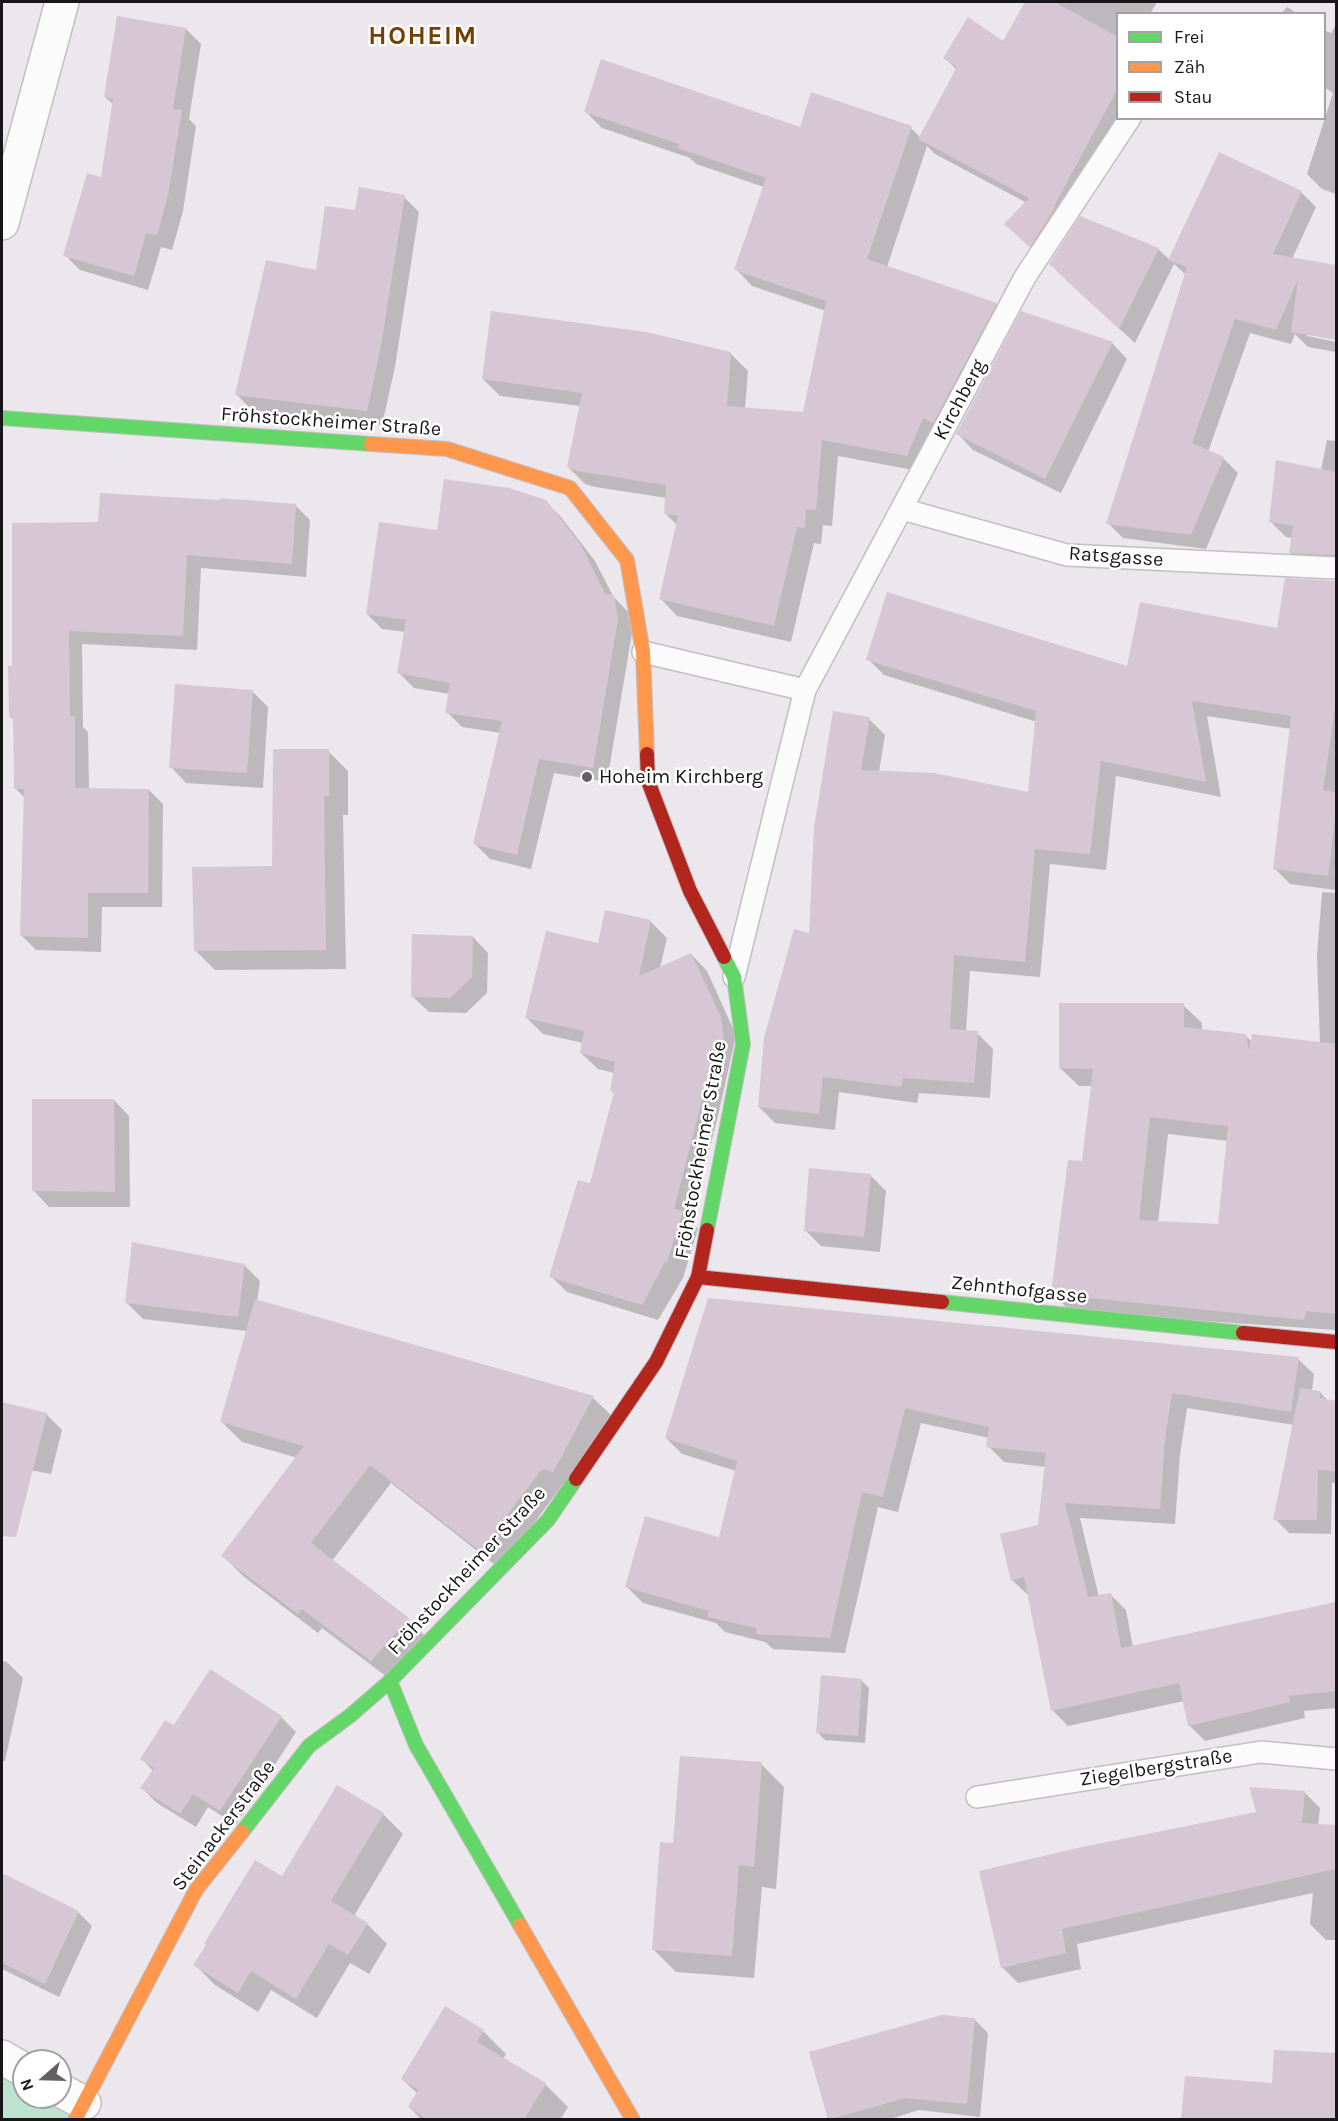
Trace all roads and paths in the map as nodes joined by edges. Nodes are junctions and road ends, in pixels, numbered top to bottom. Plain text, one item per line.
1 (62, 2) edge
2 (1129, 120) edge
3 (2, 223) edge
4 (2, 418) edge
5 (902, 509) junction
6 (1336, 568) edge
7 (643, 652) junction
8 (805, 690) junction
9 (734, 977) junction
10 (698, 1276) junction
11 (1336, 1342) edge
12 (390, 1681) junction
13 (1336, 1759) edge
14 (977, 1797) dead end
15 (73, 2104) edge
16 (633, 2120) edge

1 - 3 street
2 - 5 lane, Kirchberg
4 - 7 street, Fröhstockheimer Straße
5 - 6 lane, Ratsgasse
5 - 8 lane, Kirchberg
7 - 8 lane
7 - 9 street, Fröhstockheimer Straße
8 - 9 lane, Kirchberg
9 - 10 street, Fröhstockheimer Straße
10 - 11 street, Zehnthofgasse
10 - 12 street, Fröhstockheimer Straße
12 - 15 street, Steinackerstraße
12 - 16 street, Fröhstockheimer Straße
13 - 14 lane, Ziegelbergstraße

